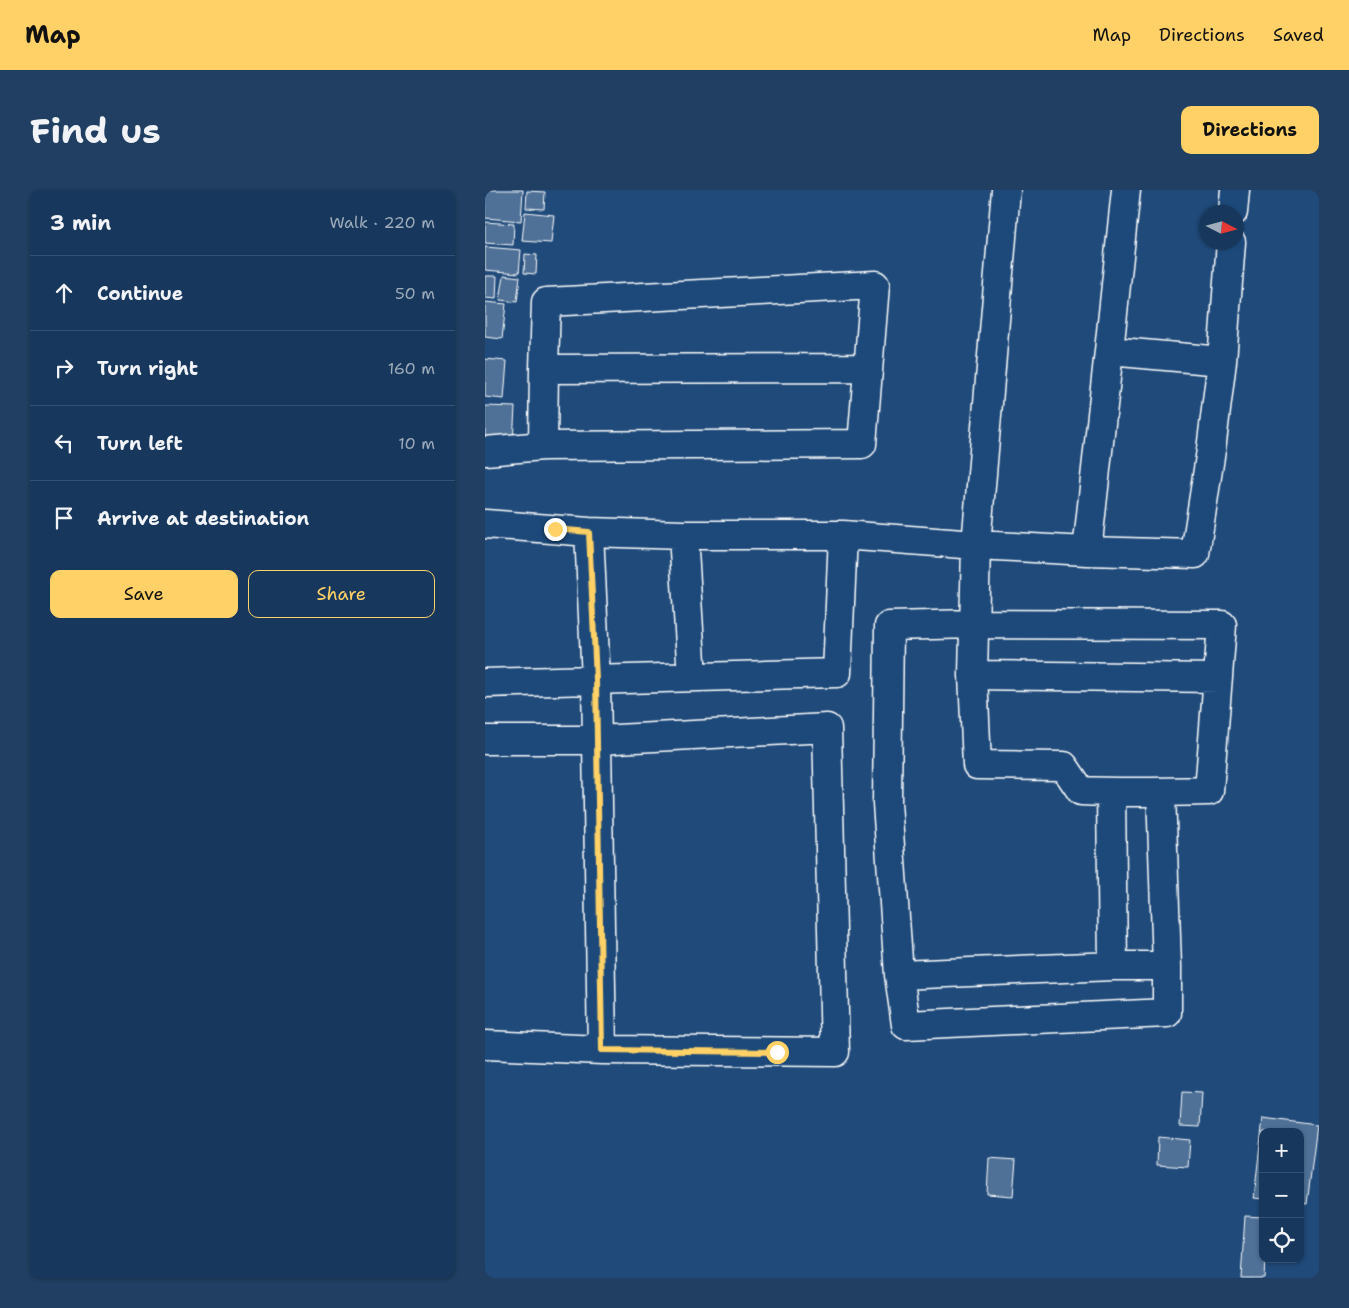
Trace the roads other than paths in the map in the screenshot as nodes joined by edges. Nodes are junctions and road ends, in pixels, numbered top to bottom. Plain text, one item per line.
1 (1006, 190) edge
2 (1125, 190) edge
3 (1235, 190) edge
4 (1234, 205) edge
5 (1230, 250) edge
6 (1109, 351) junction
7 (1222, 362) junction
8 (868, 368) junction
9 (543, 369) junction
10 (543, 446) junction
11 (485, 451) edge
12 (485, 524) edge
13 (589, 532) junction
14 (683, 535) junction
15 (843, 535) junction
16 (976, 545) junction
17 (1087, 551) junction
18 (975, 624) junction
19 (973, 675) junction
20 (692, 677) junction
21 (1218, 678) junction
22 (596, 680) junction
23 (485, 683) edge
24 (485, 740) edge
25 (597, 740) junction
26 (1161, 792) junction
27 (1111, 793) junction
28 (1113, 966) junction
29 (1167, 966) junction
30 (899, 975) junction
31 (485, 1045) edge
32 (602, 1050) junction

1 - 16 street
2 - 6 street
3 - 4 street
5 - 7 street
6 - 7 street
6 - 17 street
7 - 17 street
8 - 9 street
8 - 9 street
8 - 10 street
9 - 10 street
10 - 11 street
12 - 13 street
13 - 14 street
13 - 22 street
14 - 15 street
14 - 20 street
15 - 16 street
15 - 20 street
16 - 17 street
16 - 18 street
18 - 19 street
18 - 21 street
18 - 30 street
19 - 21 street
19 - 27 street
20 - 22 street
21 - 26 street
22 - 23 street
22 - 25 street
24 - 25 street
25 - 32 street
25 - 32 street
26 - 27 street
26 - 29 street
27 - 28 street
28 - 29 street
28 - 30 street
29 - 30 street
31 - 32 street

